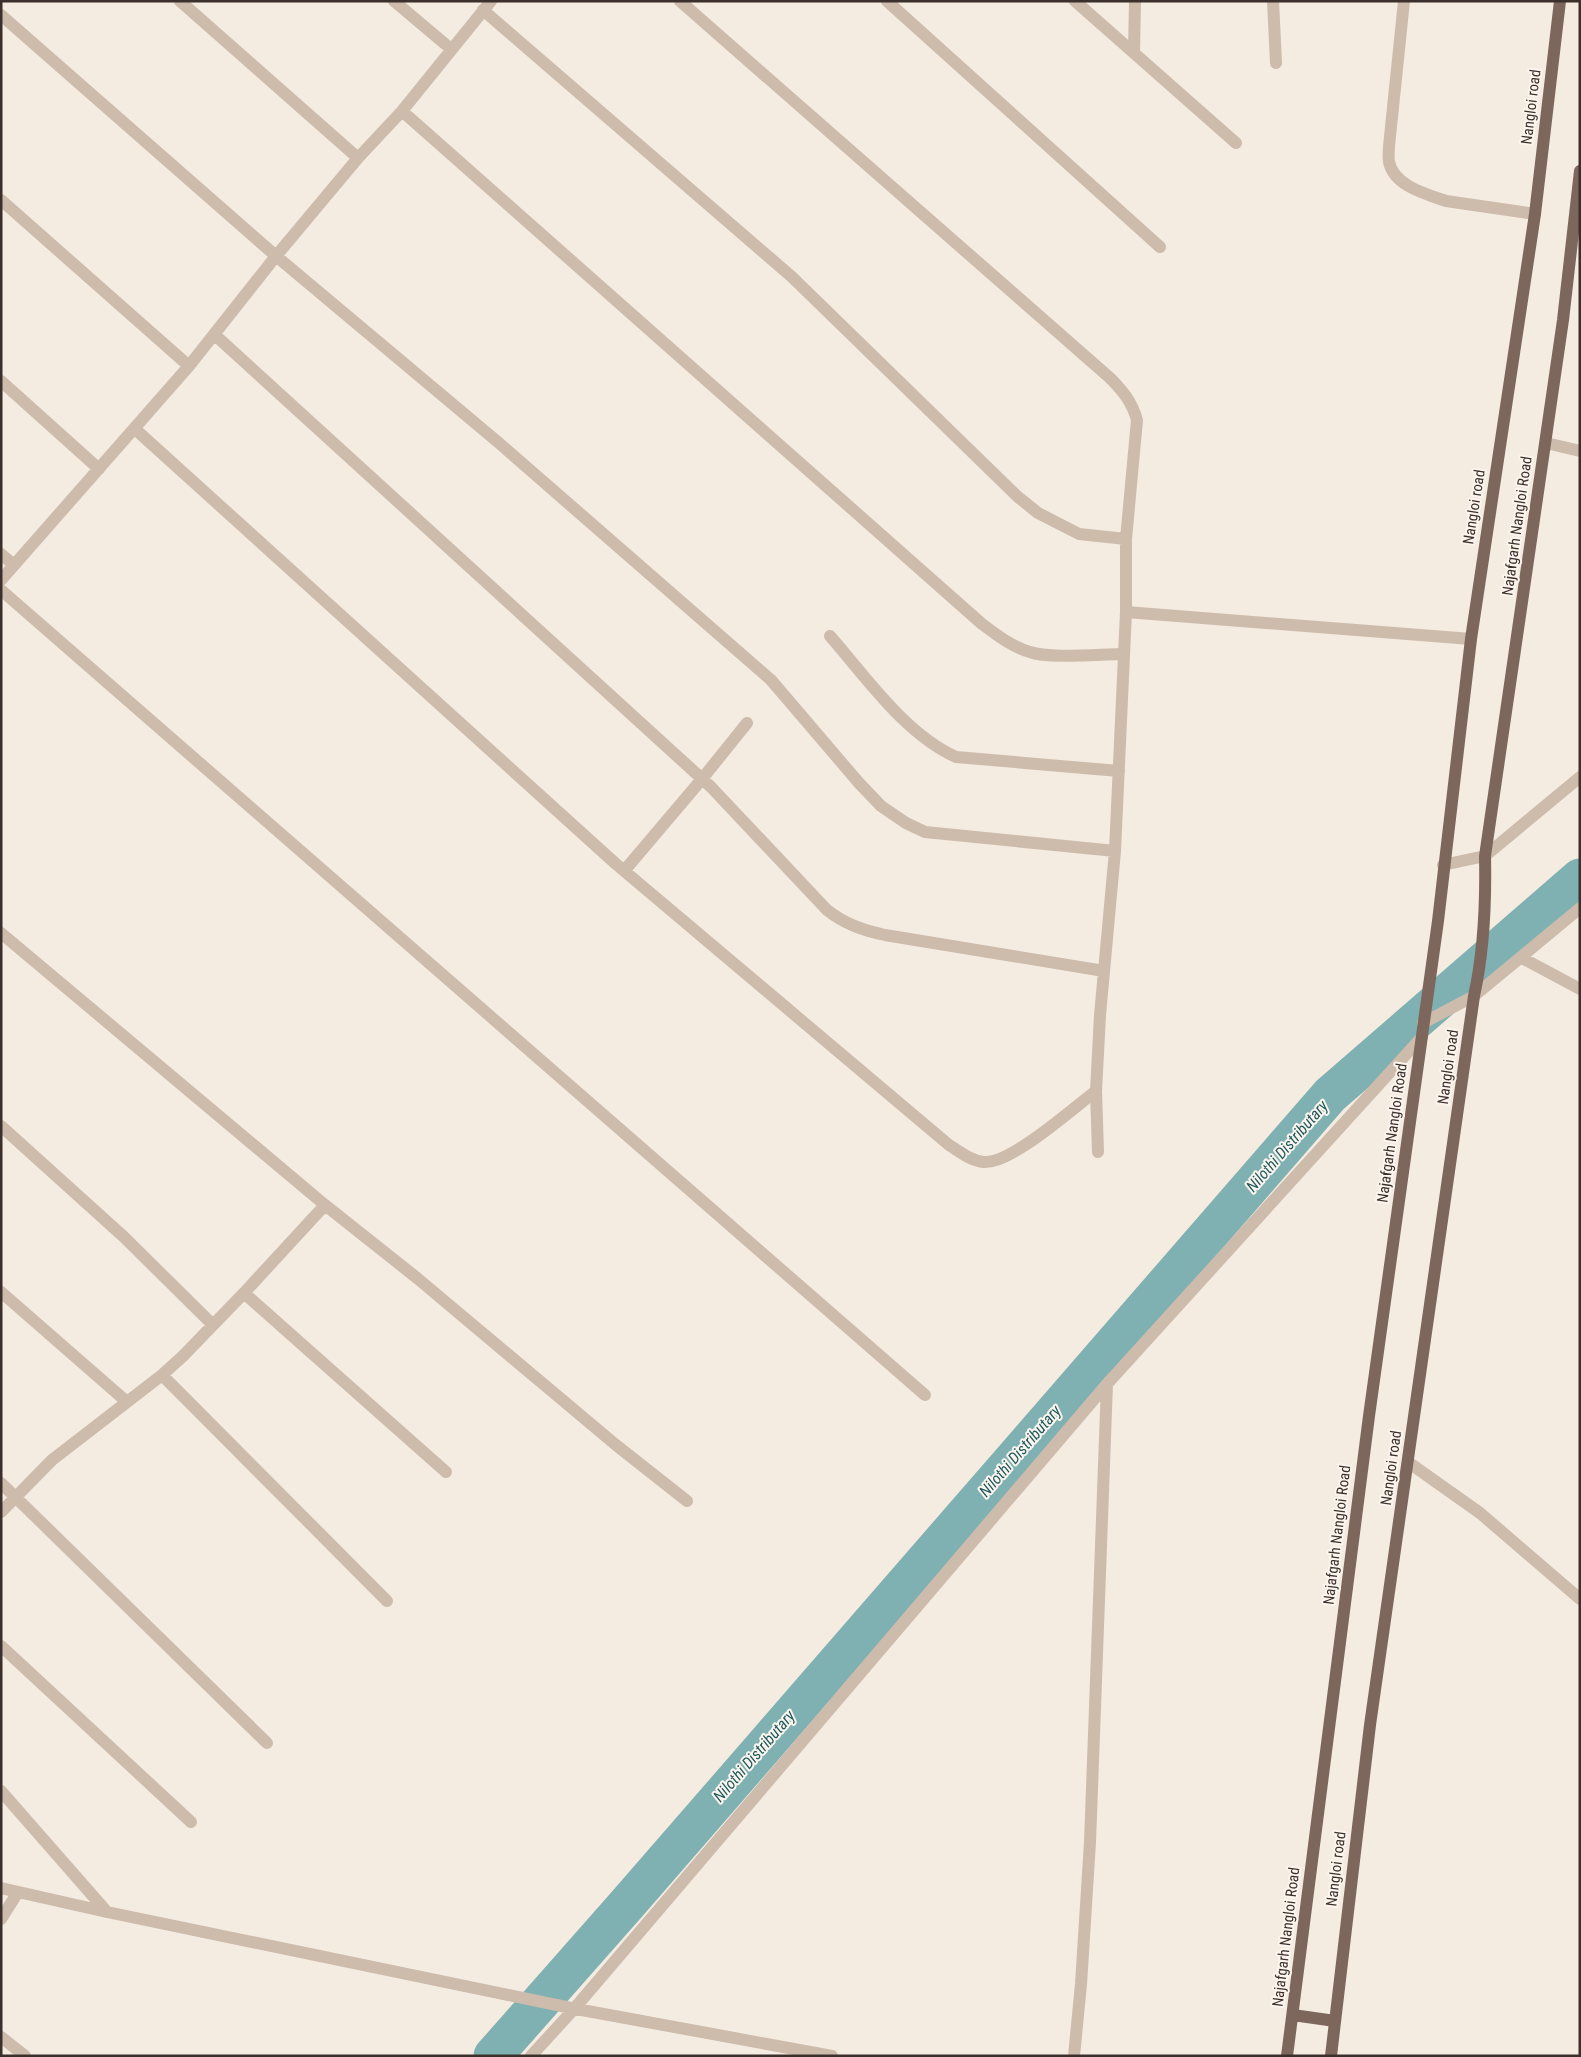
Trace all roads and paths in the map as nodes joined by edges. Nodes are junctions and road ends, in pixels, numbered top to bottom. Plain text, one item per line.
1 (180, 1) edge
2 (394, 1) edge
3 (680, 1) edge
4 (887, 1) edge
5 (1075, 1) edge
6 (1135, 1) edge
7 (1273, 1) edge
8 (1404, 1) edge
9 (1560, 1) edge
10 (487, 6) edge
11 (1, 15) edge
12 (451, 49) junction
13 (1134, 53) junction
14 (1276, 63) dead end
15 (402, 111) junction
16 (1236, 143) dead end
17 (358, 158) junction
18 (1580, 171) edge
19 (1, 200) edge
20 (1535, 214) junction
21 (1160, 247) dead end
22 (276, 256) junction
23 (215, 335) junction
24 (189, 366) junction
25 (1, 381) edge
26 (135, 428) junction
27 (1546, 443) junction
28 (1580, 451) edge
29 (99, 469) junction
30 (1126, 539) junction
31 (1, 554) edge
32 (14, 565) junction
33 (1, 580) edge
34 (1, 590) edge
35 (1126, 612) junction
36 (830, 636) dead end
37 (1470, 639) junction
38 (1124, 654) junction
39 (747, 723) dead end
40 (1119, 771) junction
41 (1580, 777) edge
42 (702, 779) junction
43 (1115, 851) junction
44 (1485, 856) junction
45 (1443, 864) junction
46 (624, 871) junction
47 (1486, 885) joint
48 (1580, 908) edge
49 (1, 933) edge
50 (1522, 958) junction
51 (1104, 971) junction
52 (1580, 988) edge
53 (1474, 996) junction
54 (1423, 1021) junction
55 (1422, 1037) junction
56 (1096, 1091) junction
57 (1, 1126) edge
58 (1098, 1152) dead end
59 (324, 1205) junction
60 (1, 1292) edge
61 (244, 1293) junction
62 (213, 1325) junction
63 (162, 1375) junction
64 (1107, 1384) junction
65 (925, 1395) dead end
66 (127, 1402) junction
67 (1408, 1462) junction
68 (446, 1472) dead end
69 (1, 1483) edge
70 (15, 1496) junction
71 (687, 1501) dead end
72 (1, 1512) edge
73 (1580, 1599) edge
74 (387, 1601) dead end
75 (1, 1646) edge
76 (268, 1742) dead end
77 (1, 1791) edge
78 (191, 1822) dead end
79 (1, 1888) edge
80 (18, 1892) junction
81 (107, 1912) junction
82 (1, 1919) edge
83 (572, 2009) junction
84 (1293, 2015) junction
85 (1335, 2021) junction
86 (1, 2038) edge
87 (786, 2052) edge
88 (25, 2056) edge
89 (531, 2056) edge
90 (832, 2056) edge
91 (1074, 2056) edge
92 (1287, 2056) edge
93 (1330, 2056) edge

1 - 17 street
2 - 12 street
3 - 30 street
4 - 21 street
5 - 13 street
6 - 13 street
7 - 14 street
8 - 20 street
9 - 20 main road, Nangloi road
10 - 12 street
10 - 30 street
11 - 22 street
12 - 15 street
13 - 16 street
15 - 17 street
15 - 38 street
17 - 22 street
18 - 27 main road, Najafgarh Nangloi Road
19 - 24 street
20 - 37 main road, Nangloi road
22 - 23 street
22 - 43 street
23 - 24 street
23 - 42 street
24 - 26 street
25 - 29 street
26 - 29 street
26 - 46 street
27 - 28 street
27 - 44 main road, Najafgarh Nangloi Road
29 - 32 street
30 - 35 street
31 - 32 street
32 - 33 street
34 - 65 street
35 - 37 street
35 - 38 street
36 - 40 street
37 - 45 main road, Nangloi road
38 - 40 street
39 - 42 street
40 - 43 street
41 - 44 street
42 - 46 street
42 - 51 street
43 - 51 street
44 - 45 street
44 - 47 main road, Najafgarh Nangloi Road
45 - 54 main road, Nangloi road
46 - 56 street
47 - 53 main road, Nangloi road
48 - 50 street
49 - 59 street
50 - 52 street
50 - 53 street
51 - 56 street
53 - 54 street
53 - 67 main road, Nangloi road
54 - 55 main road, Najafgarh Nangloi Road
55 - 64 street
55 - 84 main road, Najafgarh Nangloi Road
56 - 58 street
57 - 62 street
59 - 61 street
59 - 71 street
60 - 66 street
61 - 62 street
61 - 68 street
62 - 63 street
63 - 66 street
63 - 74 street
64 - 83 street
64 - 91 street
66 - 70 street
67 - 73 street
67 - 85 main road, Nangloi road
69 - 70 street
70 - 72 street
70 - 76 street
75 - 78 street
77 - 81 street
79 - 80 street
80 - 81 street
80 - 82 street
81 - 83 street
83 - 87 street
83 - 89 street
84 - 85 main road
84 - 92 main road, Najafgarh Nangloi Road
85 - 93 main road, Nangloi road
86 - 88 street
87 - 90 street

